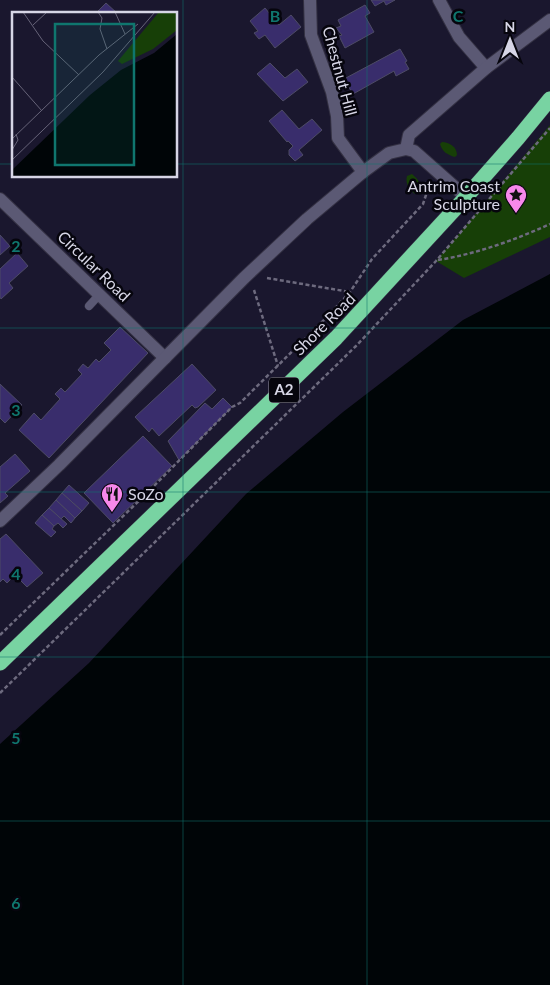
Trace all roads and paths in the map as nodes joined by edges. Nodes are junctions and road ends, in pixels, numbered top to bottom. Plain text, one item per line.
1 (310, 0) edge
2 (439, 0) edge
3 (550, 20) edge
4 (486, 68) junction
5 (550, 99) edge
6 (550, 128) edge
7 (406, 150) junction
8 (363, 172) junction
9 (422, 173) dead end
10 (466, 197) junction
11 (0, 199) edge
12 (550, 224) edge
13 (436, 261) junction
14 (267, 278) dead end
15 (254, 290) dead end
16 (350, 292) junction
17 (100, 294) junction
18 (89, 306) dead end
19 (165, 358) junction
20 (278, 366) junction
21 (0, 521) edge
22 (0, 635) edge
23 (0, 663) edge
24 (0, 693) edge

1 - 8 street, Chestnut Hill
2 - 4 street
3 - 4 street
4 - 7 street
5 - 10 highway, Shore Road / A2
6 - 13 path
7 - 8 street
7 - 10 street
8 - 19 street
9 - 16 path
10 - 23 highway, Shore Road / A2
11 - 17 street, Circular Road
12 - 13 path
13 - 24 path
14 - 16 path
15 - 20 path
16 - 20 path
17 - 18 lane
17 - 19 street, Circular Road
19 - 21 street
20 - 22 path

